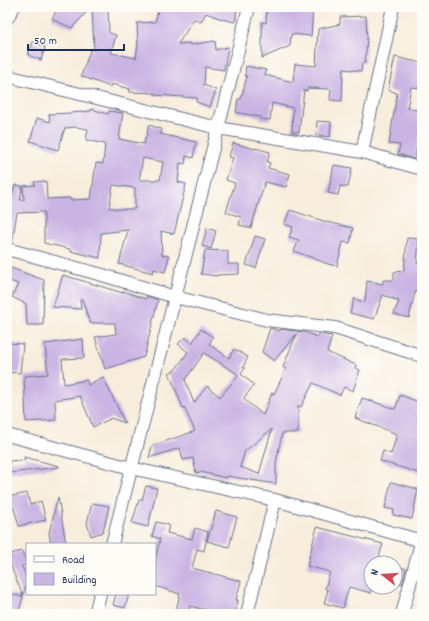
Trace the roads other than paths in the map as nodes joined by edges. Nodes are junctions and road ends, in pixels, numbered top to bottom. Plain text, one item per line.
1 (12, 7) edge
2 (249, 7) edge
3 (393, 7) edge
4 (7, 16) edge
5 (7, 76) edge
6 (218, 128) junction
7 (362, 152) junction
8 (422, 170) edge
9 (7, 250) edge
10 (175, 297) junction
11 (422, 356) edge
12 (7, 435) edge
13 (131, 468) junction
14 (276, 500) junction
15 (422, 540) edge
16 (112, 543) edge
17 (100, 595) edge
18 (95, 614) edge
19 (248, 614) edge
20 (402, 614) edge

1 - 4 street
2 - 6 street
3 - 7 street
5 - 6 street
6 - 7 street
6 - 10 street
7 - 8 street
9 - 10 street
10 - 11 street
10 - 13 street
12 - 13 street
13 - 14 street
13 - 16 street
14 - 15 street
14 - 19 street
15 - 20 street
17 - 18 street

